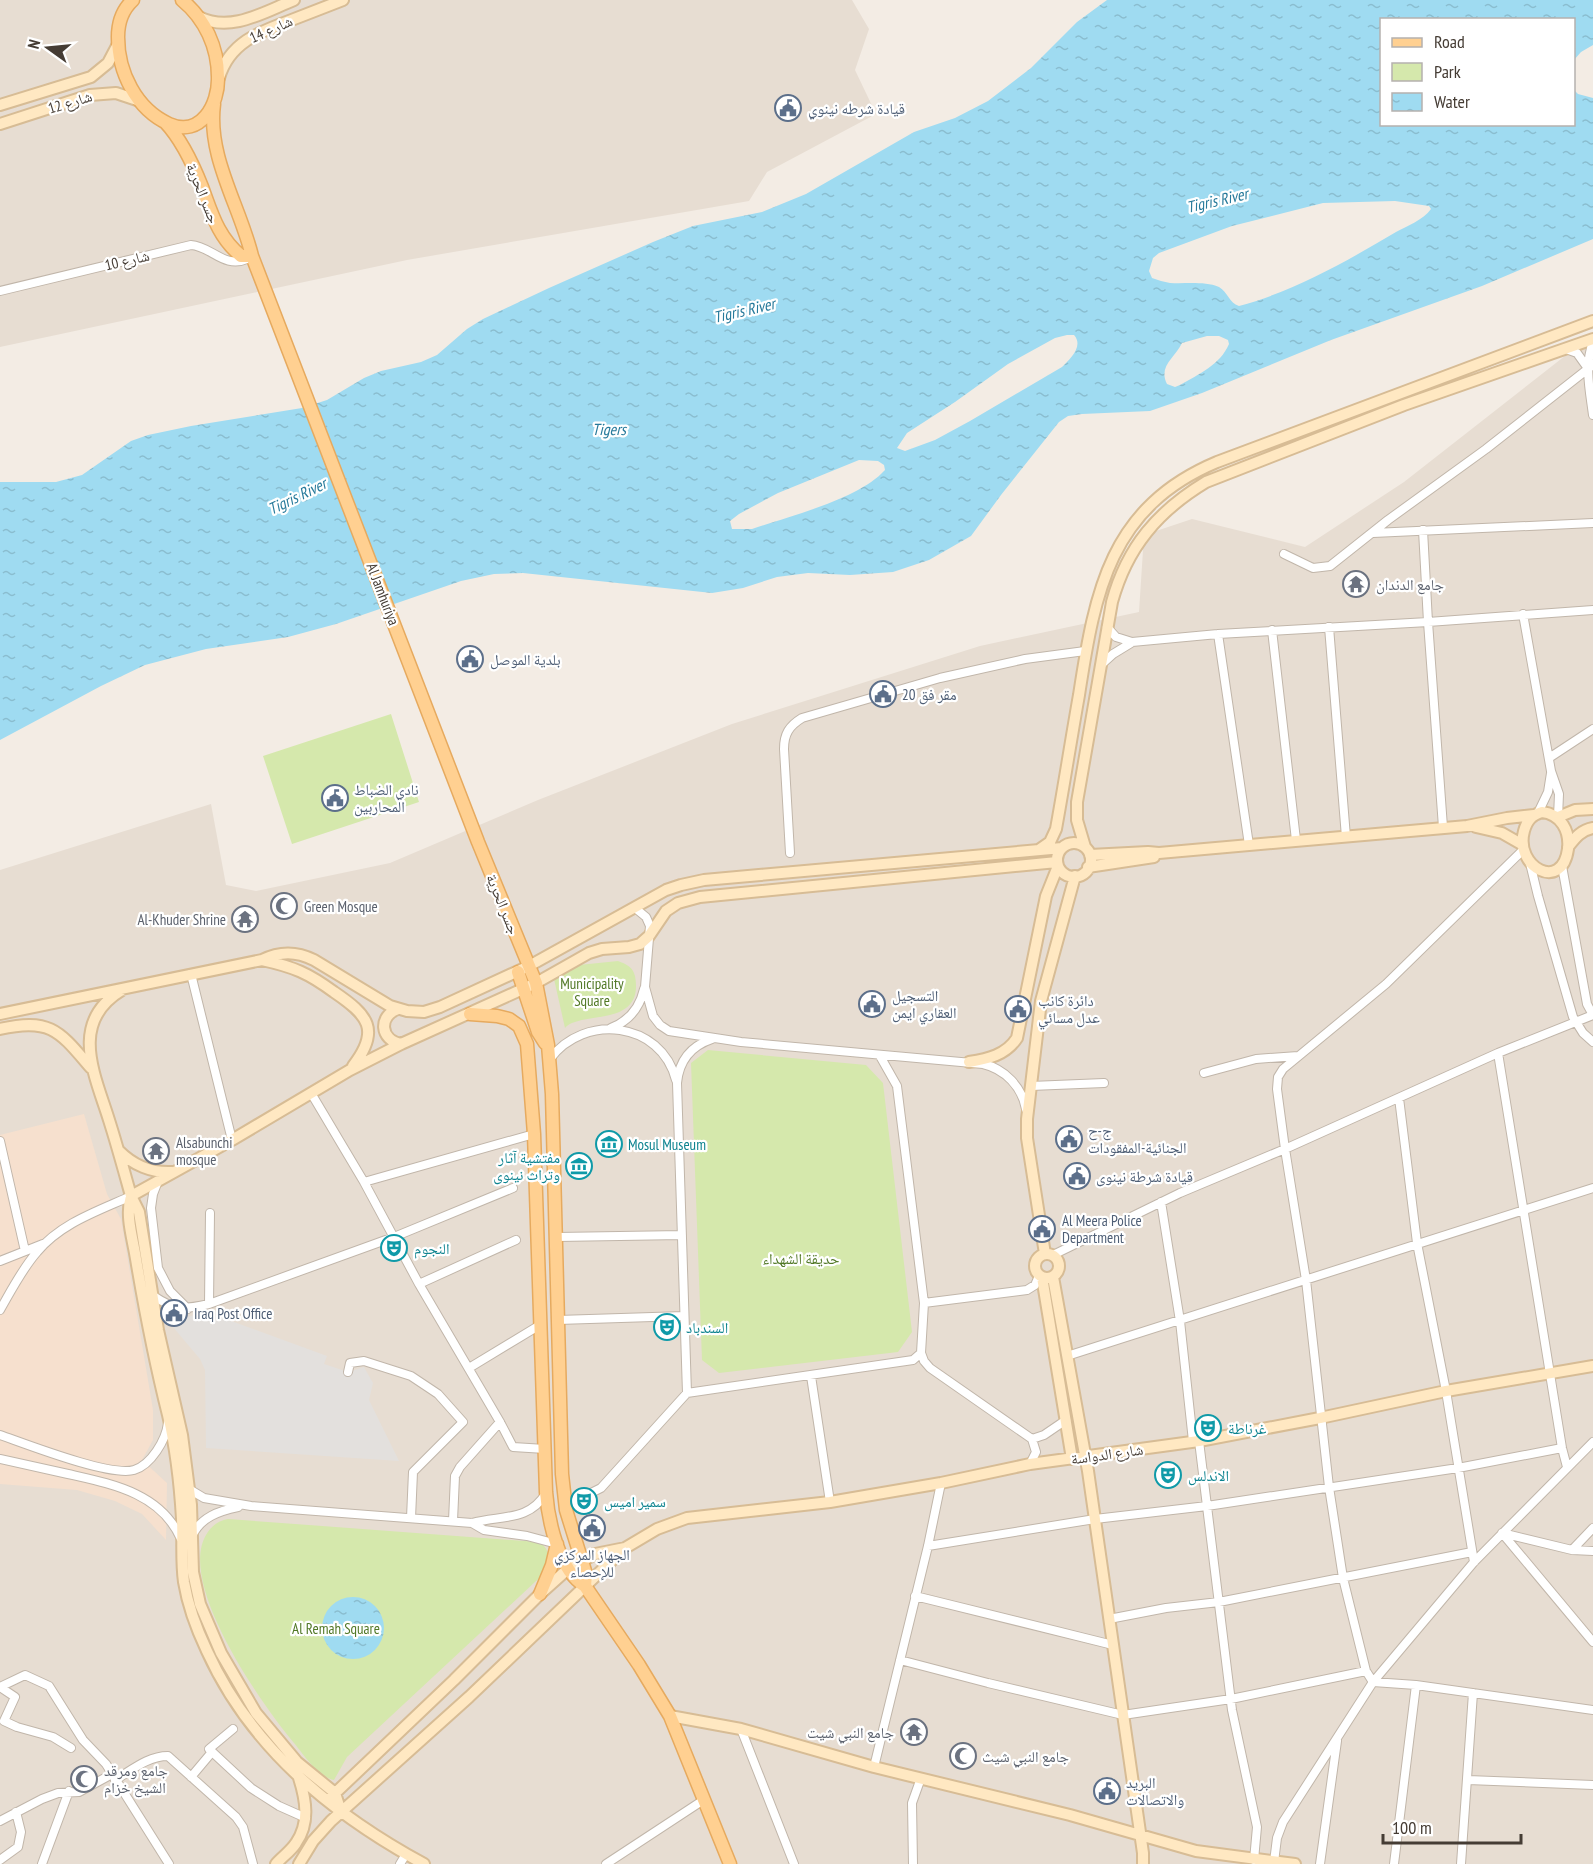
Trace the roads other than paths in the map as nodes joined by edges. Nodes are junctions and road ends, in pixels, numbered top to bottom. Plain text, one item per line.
1 (122, 0) edge
2 (133, 0) edge
3 (182, 0) edge
4 (294, 0) edge
5 (343, 0) edge
6 (199, 18) junction
7 (120, 19) junction
8 (118, 44) junction
9 (218, 81) junction
10 (140, 101) junction
11 (214, 104) junction
12 (0, 105) edge
13 (162, 120) junction
14 (0, 124) edge
15 (252, 256) junction
16 (0, 291) edge
17 (1593, 321) edge
18 (1593, 341) edge
19 (288, 345) joint
20 (1566, 349) junction
21 (1590, 367) edge
22 (1593, 415) edge
23 (1593, 522) edge
24 (1423, 530) junction
25 (1371, 533) junction
26 (1284, 554) dead end
27 (1097, 598) junction
28 (1113, 602) junction
29 (1593, 610) edge
30 (1523, 614) junction
31 (1428, 622) junction
32 (1107, 627) junction
33 (1329, 627) junction
34 (1272, 630) junction
35 (1218, 634) junction
36 (1132, 642) junction
37 (1085, 651) junction
38 (1100, 667) junction
39 (1593, 729) edge
40 (1069, 754) junction
41 (1084, 756) junction
42 (1548, 758) junction
43 (1551, 771) junction
44 (1593, 809) edge
45 (1536, 814) junction
46 (1558, 817) junction
47 (1467, 826) junction
48 (1443, 827) junction
49 (1593, 828) edge
50 (1346, 837) junction
51 (1296, 840) junction
52 (478, 842) joint
53 (1249, 845) junction
54 (1523, 847) junction
55 (1062, 848) junction
56 (1568, 848) junction
57 (1036, 851) junction
58 (1087, 851) junction
59 (790, 853) dead end
60 (1159, 853) junction
61 (1530, 863) junction
62 (1058, 864) junction
63 (1562, 866) junction
64 (1088, 867) junction
65 (1075, 876) junction
66 (635, 908) junction
67 (649, 936) junction
68 (262, 960) junction
69 (523, 969) junction
70 (191, 974) junction
71 (536, 983) junction
72 (127, 987) junction
73 (645, 987) junction
74 (524, 989) junction
75 (399, 1009) junction
76 (4, 1013) edge
77 (470, 1014) junction
78 (1593, 1015) edge
79 (1575, 1022) junction
80 (12, 1026) junction
81 (0, 1029) edge
82 (607, 1030) junction
83 (715, 1038) junction
84 (1593, 1042) edge
85 (401, 1044) junction
86 (548, 1045) junction
87 (1498, 1053) junction
88 (880, 1056) junction
89 (1300, 1056) junction
90 (550, 1059) junction
91 (969, 1062) junction
92 (350, 1070) junction
93 (93, 1071) junction
94 (1204, 1073) dead end
95 (677, 1083) junction
96 (1104, 1083) dead end
97 (1031, 1086) junction
98 (311, 1093) junction
99 (1399, 1098) junction
100 (1027, 1119) junction
101 (534, 1134) junction
102 (232, 1140) junction
103 (0, 1141) edge
104 (1284, 1149) junction
105 (118, 1151) junction
106 (176, 1171) junction
107 (158, 1181) junction
108 (364, 1182) junction
109 (513, 1188) dead end
110 (1593, 1188) edge
111 (131, 1196) junction
112 (1161, 1202) junction
113 (1524, 1211) junction
114 (210, 1213) dead end
115 (682, 1235) junction
116 (394, 1237) junction
117 (556, 1237) junction
118 (516, 1240) dead end
119 (45, 1242) junction
120 (1417, 1243) junction
121 (26, 1251) junction
122 (1049, 1254) junction
123 (0, 1262) edge
124 (1045, 1277) junction
125 (1306, 1280) junction
126 (419, 1284) junction
127 (152, 1295) junction
128 (924, 1303) junction
129 (209, 1304) junction
130 (188, 1309) junction
131 (0, 1311) edge
132 (684, 1316) junction
133 (558, 1320) junction
134 (1180, 1321) junction
135 (540, 1325) junction
136 (921, 1353) junction
137 (1067, 1356) junction
138 (1593, 1366) edge
139 (469, 1368) junction
140 (348, 1372) dead end
141 (1550, 1374) junction
142 (811, 1376) junction
143 (1446, 1391) junction
144 (687, 1393) junction
145 (168, 1416) junction
146 (1320, 1418) junction
147 (1066, 1420) junction
148 (500, 1422) junction
149 (0, 1435) edge
150 (1032, 1439) junction
151 (1196, 1441) junction
152 (1593, 1442) edge
153 (1562, 1448) junction
154 (545, 1449) junction
155 (1086, 1457) junction
156 (0, 1459) edge
157 (1072, 1459) junction
158 (1030, 1464) junction
159 (1568, 1467) junction
160 (1458, 1468) junction
161 (941, 1483) junction
162 (1329, 1486) junction
163 (189, 1490) junction
164 (546, 1492) junction
165 (585, 1496) dead end
166 (830, 1502) junction
167 (251, 1506) junction
168 (1207, 1506) junction
169 (411, 1518) junction
170 (1095, 1519) junction
171 (453, 1521) junction
172 (472, 1523) junction
173 (1593, 1528) edge
174 (1502, 1533) junction
175 (191, 1537) junction
176 (557, 1544) junction
177 (928, 1546) junction
178 (182, 1547) junction
179 (625, 1548) junction
180 (1572, 1550) junction
181 (1593, 1551) edge
182 (1472, 1552) junction
183 (581, 1560) junction
184 (1474, 1562) junction
185 (569, 1568) junction
186 (1343, 1578) junction
187 (585, 1586) junction
188 (540, 1594) junction
189 (915, 1596) junction
190 (1219, 1602) junction
191 (1109, 1619) junction
192 (1593, 1642) edge
193 (1113, 1645) junction
194 (900, 1660) junction
195 (1366, 1671) junction
196 (1373, 1682) junction
197 (1416, 1685) junction
198 (0, 1687) edge
199 (1473, 1693) junction
200 (1231, 1699) junction
201 (1593, 1710) edge
202 (1123, 1714) junction
203 (670, 1716) junction
204 (233, 1729) dead end
205 (741, 1729) junction
206 (1338, 1737) junction
207 (71, 1748) dead end
208 (212, 1752) junction
209 (874, 1767) junction
210 (113, 1777) junction
211 (191, 1777) junction
212 (299, 1778) junction
213 (921, 1778) junction
214 (1468, 1780) junction
215 (1593, 1785) edge
216 (69, 1791) junction
217 (331, 1797) junction
218 (705, 1799) junction
219 (16, 1812) junction
220 (341, 1812) junction
221 (306, 1818) junction
222 (0, 1821) edge
223 (1140, 1834) junction
224 (403, 1859) edge
225 (1253, 1859) junction
226 (0, 1860) edge
227 (1236, 1861) edge
228 (1274, 1862) junction
229 (42, 1864) edge
230 (169, 1864) edge
231 (253, 1864) edge
232 (276, 1864) edge
233 (299, 1864) edge
234 (424, 1864) edge
235 (606, 1864) edge
236 (730, 1864) edge
237 (794, 1864) edge
238 (913, 1864) edge
239 (1143, 1864) edge
240 (1295, 1864) edge
241 (1320, 1864) edge
242 (1394, 1864) edge
243 (1461, 1864) edge

1 - 7 main road, جسر الحرية
2 - 7 main road
3 - 6 main road, جسر الحرية
4 - 6 street, شارع 14
5 - 9 street, شارع 14
6 - 9 main road, جسر الحرية
7 - 8 main road, جسر الحرية
8 - 10 main road, جسر الحرية
8 - 12 street, شارع 12
9 - 11 main road, جسر الحرية
10 - 13 main road, جسر الحرية
10 - 14 street, شارع 12
11 - 13 main road
11 - 15 main road, جسر الحرية
13 - 15 main road, جسر الحرية
15 - 16 street, شارع 10
15 - 19 main road, جسر الحرية
17 - 27 street
18 - 20 street
18 - 21 street
19 - 52 main road, Al Jamhuriya
20 - 21 street
20 - 28 street
21 - 22 street
21 - 25 street
23 - 24 street
24 - 25 street
24 - 31 street
25 - 26 street
27 - 28 street
27 - 37 street
28 - 32 street
29 - 30 street
30 - 31 street
30 - 42 street
31 - 33 street
31 - 48 street
32 - 36 street
32 - 38 street
33 - 34 street
33 - 50 street
34 - 35 street
34 - 51 street
35 - 36 street
35 - 53 street
36 - 38 street
37 - 40 street
37 - 59 street
38 - 41 street
39 - 42 street
40 - 41 street
40 - 57 street
41 - 58 street
42 - 43 street
43 - 45 street
43 - 46 street
44 - 46 street
45 - 46 street
45 - 47 street
45 - 54 street
46 - 56 street
47 - 48 street
47 - 54 street
48 - 50 street
49 - 56 street
50 - 51 street
51 - 53 street
52 - 69 main road, جسر الحرية
53 - 60 street
54 - 61 street
54 - 89 street
55 - 57 street
55 - 58 street
55 - 62 street
56 - 63 street
57 - 66 street
58 - 60 street
58 - 64 street
60 - 64 street
61 - 63 street
61 - 79 street
62 - 65 street
62 - 67 street
62 - 91 street
63 - 78 street
64 - 65 street
65 - 97 street
66 - 67 street
66 - 69 street
67 - 71 street
67 - 73 street
68 - 70 street
68 - 75 street
68 - 92 street
69 - 71 main road
69 - 74 main road
69 - 75 street
70 - 72 street
70 - 102 street
71 - 74 street
71 - 86 main road
72 - 76 street
72 - 93 street
73 - 82 street
73 - 83 street
74 - 77 street
74 - 86 main road
75 - 85 street
76 - 80 street
77 - 85 street
77 - 101 main road
78 - 79 street
79 - 84 street
79 - 87 street
80 - 81 street
80 - 93 street
82 - 90 street
82 - 95 street
83 - 88 street
83 - 95 street
85 - 92 street
86 - 90 main road
87 - 99 street
87 - 113 street
88 - 91 street
88 - 128 street
89 - 94 street
89 - 104 street
90 - 117 main road
91 - 100 street
92 - 98 street
93 - 105 street
95 - 115 street
96 - 97 street
97 - 100 street
98 - 102 street
98 - 108 street
99 - 104 street
99 - 120 street
100 - 122 street
101 - 108 street
101 - 135 main road
102 - 106 street
103 - 121 street
104 - 112 street
104 - 125 street
105 - 106 street
105 - 111 street
106 - 107 street
107 - 111 street
107 - 130 street
108 - 116 street
109 - 116 street
110 - 113 street
111 - 119 street
111 - 127 street
111 - 145 street
112 - 122 street
112 - 134 street
113 - 120 street
113 - 141 street
114 - 129 street
115 - 117 street
115 - 132 street
116 - 126 street
116 - 129 street
117 - 133 main road
118 - 126 street
119 - 121 street
119 - 131 street
120 - 125 street
120 - 143 street
121 - 123 street
122 - 124 street
122 - 124 street
124 - 128 street
124 - 137 street
124 - 147 street
125 - 134 street
125 - 146 street
126 - 139 street
127 - 130 street
127 - 163 street
128 - 136 street
129 - 130 street
132 - 133 street
132 - 144 street
133 - 183 main road
134 - 137 street
134 - 151 street
135 - 139 street
135 - 154 main road
136 - 142 street
136 - 150 street
137 - 155 street
138 - 141 street, شارع الدواسة
139 - 148 street
140 - 169 street
141 - 143 street, شارع الدواسة
141 - 153 street
142 - 144 street
142 - 166 street
143 - 146 street, شارع الدواسة
143 - 160 street
144 - 165 street
145 - 149 street
145 - 178 street
146 - 151 street, شارع الدواسة
146 - 162 street
147 - 150 street
147 - 157 street
148 - 154 street
148 - 171 street
150 - 158 street
151 - 155 street, شارع الدواسة
151 - 168 street
152 - 159 street
153 - 159 street
153 - 160 street
154 - 164 main road
155 - 157 street, شارع الدواسة
155 - 170 street
156 - 178 street
157 - 158 street, شارع الدواسة
158 - 161 street, شارع الدواسة
159 - 174 street
160 - 162 street
160 - 182 street
161 - 166 street, شارع الدواسة
161 - 177 street
162 - 168 street
162 - 186 street
163 - 167 street
163 - 175 street
164 - 172 street
164 - 176 main road
166 - 179 street, شارع الدواسة
167 - 169 street
167 - 175 street
168 - 170 street
168 - 190 street
169 - 171 street
170 - 177 street
170 - 191 street
171 - 172 street
172 - 176 street
173 - 180 street
174 - 180 street
174 - 184 street
174 - 192 street
175 - 217 street
176 - 185 main road
176 - 188 main road
177 - 189 street
178 - 212 street
179 - 183 street, شارع الدواسة
179 - 187 street, شارع الدواسة
180 - 181 street
182 - 184 street
182 - 186 street
183 - 185 street, شارع الدواسة
183 - 187 main road
184 - 196 street
185 - 187 main road
185 - 188 street, شارع الدواسة
186 - 190 street
186 - 195 street
187 - 203 main road
187 - 220 street, شارع الدواسة
188 - 217 street, شارع الدواسة
189 - 193 street
189 - 194 street
190 - 191 street
190 - 200 street
191 - 193 street
193 - 202 street
194 - 202 street
194 - 209 street
195 - 196 street
195 - 200 street
196 - 197 street
196 - 206 street
197 - 199 street
197 - 242 street
198 - 207 street
198 - 210 street
199 - 201 street
199 - 214 street
200 - 202 street
200 - 225 street
202 - 223 street
203 - 205 street
203 - 218 main road
204 - 208 street
205 - 209 street
205 - 237 street
206 - 228 street
206 - 241 street
208 - 211 street
208 - 221 street
209 - 213 street
210 - 211 street
210 - 216 street
210 - 230 street
211 - 231 street
212 - 217 street
212 - 221 street
213 - 223 street
213 - 238 street
214 - 215 street
214 - 243 street
216 - 219 street
216 - 229 street
217 - 220 street
218 - 235 street
218 - 236 main road
219 - 222 street
219 - 226 street
220 - 224 street
220 - 233 street, شارع الدواسة
221 - 232 street
223 - 227 street
223 - 239 street
224 - 234 street
225 - 227 street
225 - 228 street
228 - 240 street

